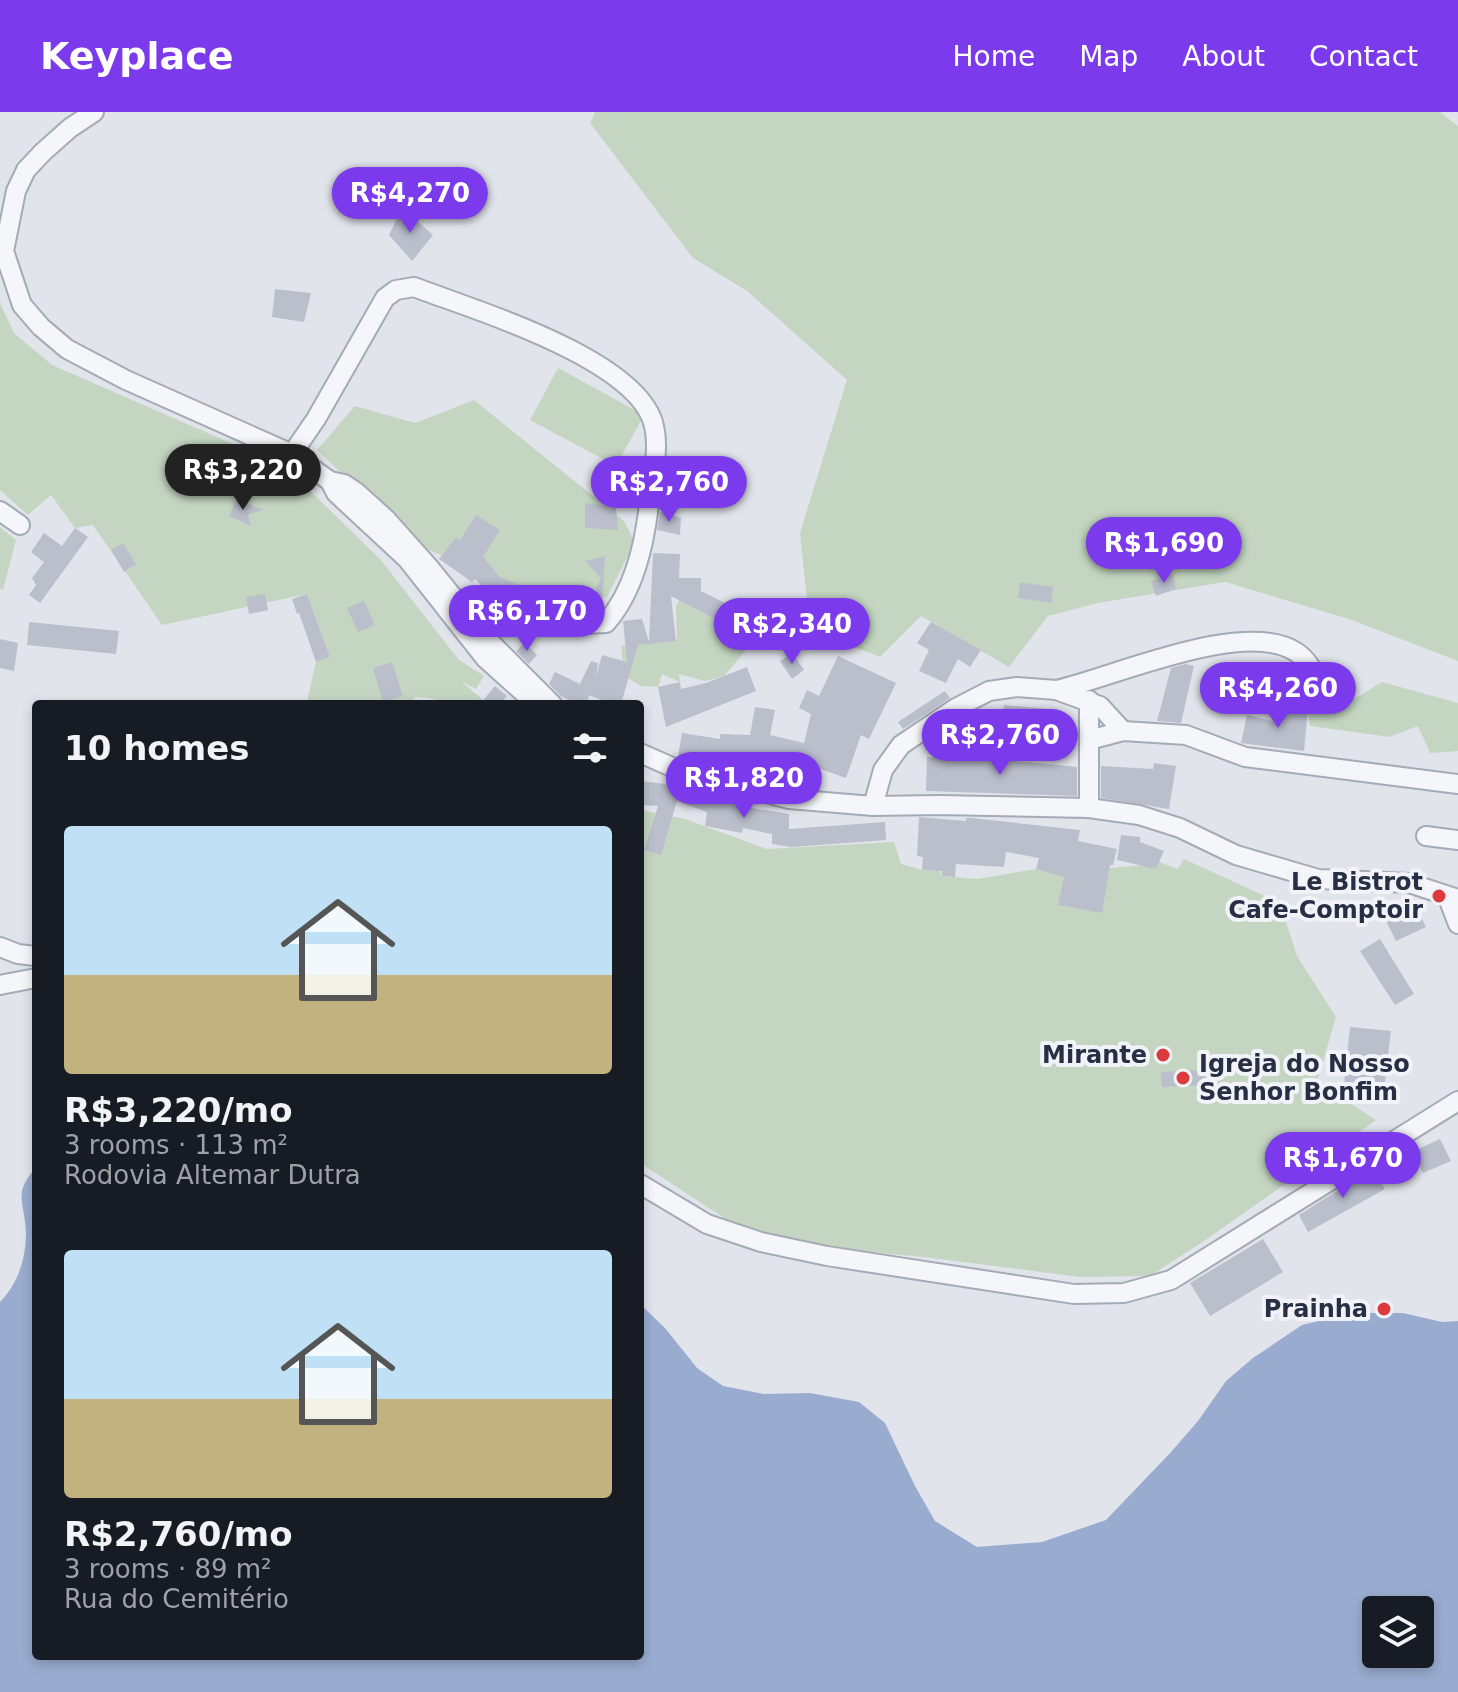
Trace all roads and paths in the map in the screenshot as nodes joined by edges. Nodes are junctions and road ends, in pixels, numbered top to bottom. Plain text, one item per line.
1 (94, 112) edge
2 (2, 253) edge
3 (292, 454) junction
4 (330, 481) junction
5 (0, 511) edge
6 (20, 525) dead end
7 (460, 606) junction
8 (1321, 687) dead end
9 (1056, 690) junction
10 (541, 700) edge
11 (542, 700) edge
12 (1089, 700) junction
13 (1123, 731) junction
14 (1089, 740) junction
15 (644, 755) edge
16 (1458, 784) edge
17 (873, 806) junction
18 (1089, 808) junction
19 (1426, 836) dead end
20 (1458, 840) edge
21 (1453, 898) edge
22 (1458, 924) edge
23 (0, 947) edge
24 (32, 956) edge
25 (32, 979) edge
26 (0, 985) edge
27 (1458, 1101) edge
28 (644, 1186) edge

1 - 2 street
2 - 3 street
3 - 4 street
3 - 7 street
4 - 7 street
4 - 10 street
5 - 6 street
7 - 11 street
8 - 9 street
9 - 12 street
9 - 17 street
12 - 13 street
12 - 14 street
13 - 14 street
13 - 16 street
14 - 18 street
15 - 17 street
17 - 18 street
18 - 21 street
19 - 20 street
21 - 22 street
23 - 24 street
25 - 26 street
27 - 28 street

